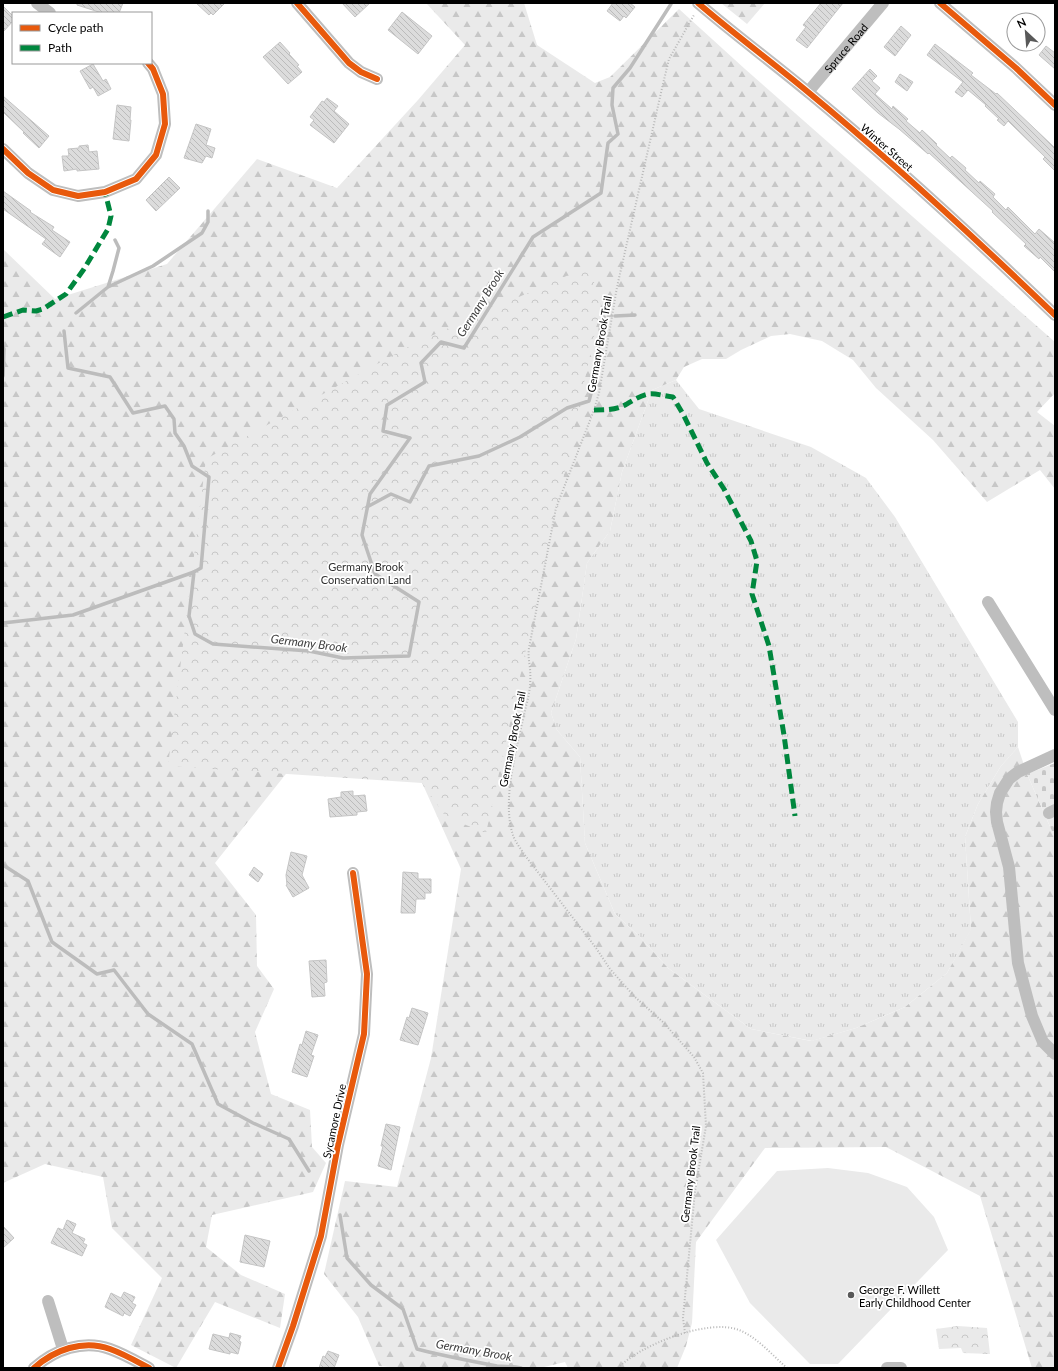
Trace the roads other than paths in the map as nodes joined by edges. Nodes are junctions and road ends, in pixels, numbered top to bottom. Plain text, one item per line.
1 (36, 3) edge
2 (297, 3) edge
3 (883, 3) edge
4 (940, 3) edge
5 (700, 5) edge
6 (49, 12) edge
7 (149, 64) edge
8 (377, 79) dead end
9 (808, 92) junction
10 (1055, 105) edge
11 (3, 149) edge
12 (1055, 315) edge
13 (988, 602) dead end
14 (1055, 710) edge
15 (1055, 754) edge
16 (353, 873) dead end
17 (1055, 1054) edge
18 (48, 1301) dead end
19 (63, 1349) junction
20 (34, 1368) edge
21 (149, 1368) edge
22 (278, 1368) edge
23 (887, 1368) edge
24 (901, 1368) edge

1 - 6 street
2 - 8 street
3 - 9 street, Spruce Road
4 - 10 street
5 - 9 street, Winter Street
7 - 11 street
9 - 12 street, Winter Street
13 - 14 street
15 - 17 street
16 - 22 street, Sycamore Drive
18 - 19 street
19 - 20 street
19 - 21 street
23 - 24 street

